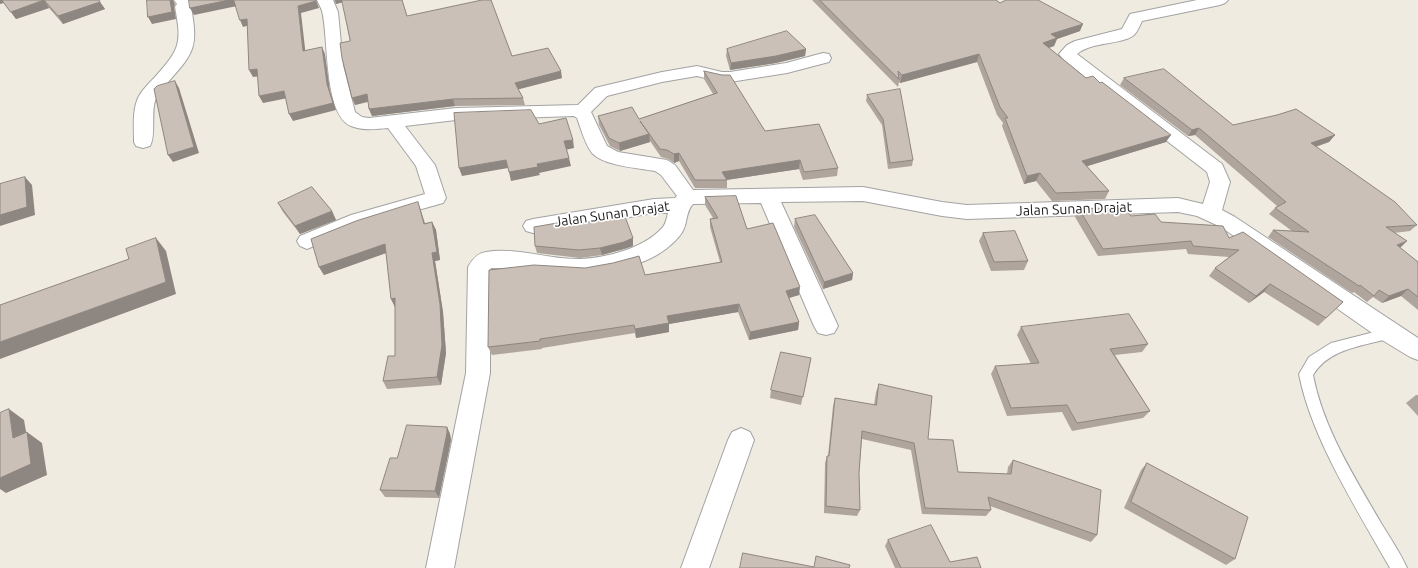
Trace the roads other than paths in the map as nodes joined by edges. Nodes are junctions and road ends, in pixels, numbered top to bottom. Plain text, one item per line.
1 (182, 0) edge
2 (325, 0) edge
3 (1220, 0) edge
4 (823, 58) dead end
5 (581, 112) junction
6 (393, 122) junction
7 (143, 142) dead end
8 (768, 196) junction
9 (684, 201) junction
10 (1211, 212) junction
11 (533, 226) edge
12 (307, 241) dead end
13 (826, 326) dead end
14 (1390, 333) junction
15 (1418, 350) edge
16 (741, 440) dead end
17 (440, 568) edge
18 (695, 568) edge
19 (1399, 568) edge

1 - 7 street
2 - 6 street
3 - 10 street
4 - 5 street
5 - 6 street
5 - 9 street, Jalan Sunan Drajat
6 - 12 street
8 - 9 street, Jalan Sunan Drajat
8 - 10 street, Jalan Sunan Drajat
8 - 13 street
9 - 11 street, Jalan Sunan Drajat
9 - 17 street
10 - 14 street, Jalan Sunan Drajat
14 - 15 street, Jalan Sunan Drajat
14 - 19 lane
16 - 18 street

